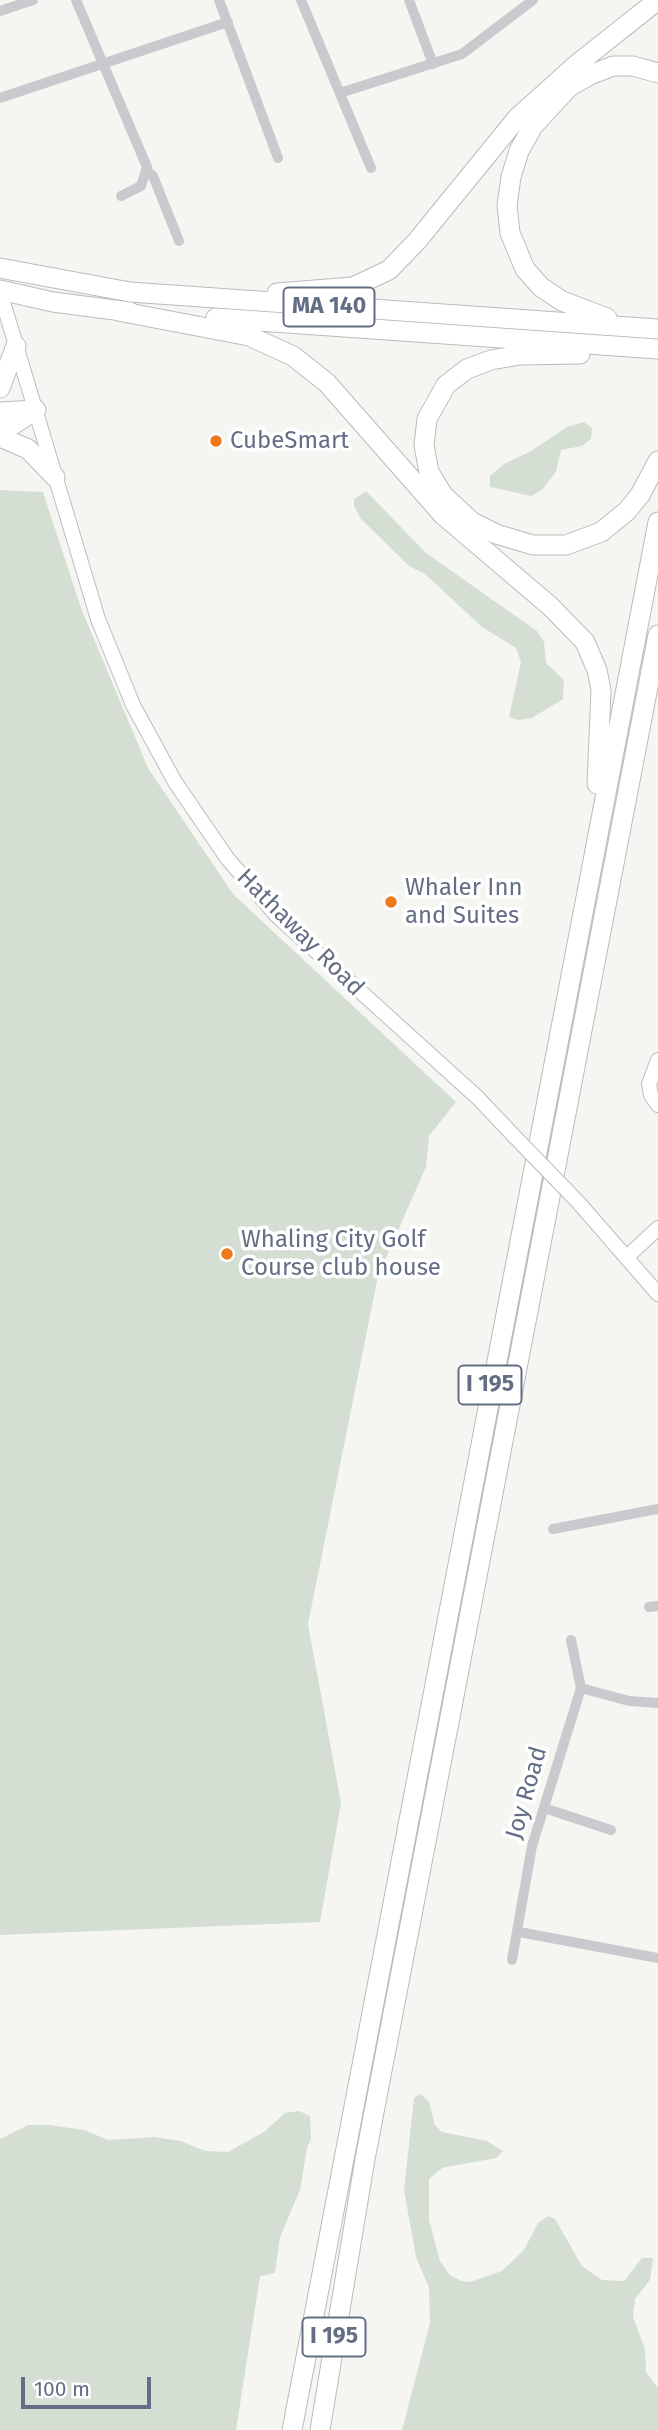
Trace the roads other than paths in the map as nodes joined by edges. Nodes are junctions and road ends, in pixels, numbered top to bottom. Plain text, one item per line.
1 (33, 0) edge
2 (76, 0) edge
3 (219, 0) edge
4 (301, 0) edge
5 (409, 0) edge
6 (533, 0) edge
7 (658, 0) edge
8 (522, 4) edge
9 (0, 11) edge
10 (228, 22) junction
11 (103, 64) junction
12 (433, 64) junction
13 (658, 73) edge
14 (340, 93) junction
15 (0, 98) edge
16 (278, 158) dead end
17 (371, 169) dead end
18 (147, 171) junction
19 (121, 196) dead end
20 (179, 241) dead end
21 (0, 268) edge
22 (0, 291) edge
23 (136, 293) junction
24 (118, 311) junction
25 (648, 328) edge
26 (16, 345) junction
27 (650, 349) edge
28 (0, 388) edge
29 (36, 410) junction
30 (0, 412) edge
31 (0, 435) edge
32 (658, 461) edge
33 (55, 477) junction
34 (658, 522) edge
35 (658, 635) edge
36 (658, 689) edge
37 (639, 731) junction
38 (592, 858) junction
39 (658, 1060) edge
40 (658, 1105) edge
41 (658, 1228) edge
42 (627, 1257) junction
43 (658, 1294) edge
44 (658, 1509) edge
45 (553, 1529) dead end
46 (571, 1640) dead end
47 (581, 1688) junction
48 (658, 1703) edge
49 (544, 1808) junction
50 (611, 1830) dead end
51 (519, 1931) junction
52 (658, 1958) edge
53 (512, 1960) dead end
54 (292, 2430) edge
55 (320, 2430) edge

1 - 9 street
2 - 11 street
3 - 10 street
4 - 14 street
5 - 12 street
6 - 8 street
7 - 23 highway
8 - 12 street
10 - 11 street
10 - 16 street
11 - 15 street
11 - 18 street
12 - 14 street
13 - 25 highway
14 - 17 street
18 - 19 street
18 - 20 street
21 - 23 highway, MA 140
22 - 24 highway, MA 140
22 - 26 main road, Hathaway Road
23 - 25 highway, MA 140
24 - 27 highway, MA 140
24 - 38 highway
26 - 28 highway
26 - 29 main road, Hathaway Road
27 - 32 highway
29 - 30 highway
29 - 31 highway
29 - 33 main road, Hathaway Road
31 - 33 highway
33 - 42 main road, Hathaway Road, bridge
34 - 38 highway, I 195
35 - 37 highway, I 195
36 - 37 highway
37 - 55 highway, I 195
38 - 54 highway, I 195
39 - 40 main road
41 - 42 main road
42 - 43 main road, Hathaway Road
44 - 45 street
46 - 47 street, Joy Road
47 - 48 street
47 - 49 street, Joy Road
49 - 50 street
49 - 51 street, Joy Road
51 - 52 street
51 - 53 street, Joy Road

